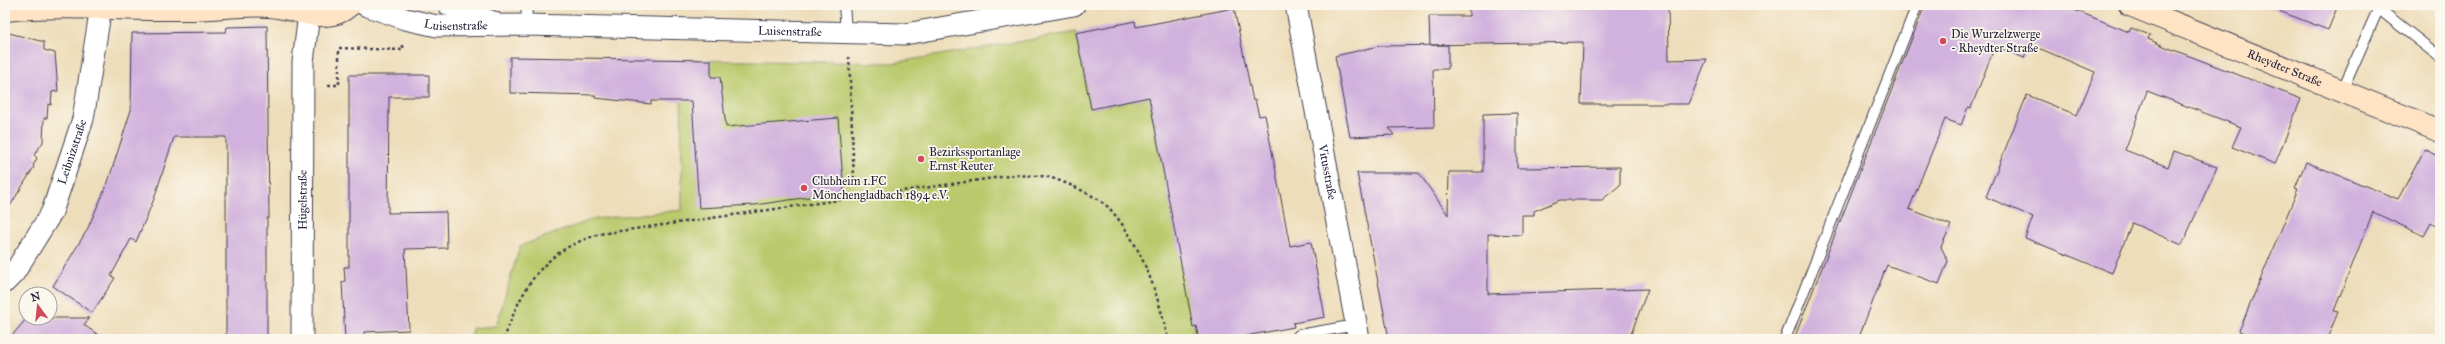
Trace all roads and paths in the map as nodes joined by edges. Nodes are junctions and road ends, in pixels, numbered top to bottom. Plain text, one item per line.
1 (350, 5) edge
2 (365, 5) edge
3 (449, 5) edge
4 (844, 5) edge
5 (1074, 5) edge
6 (1296, 5) edge
7 (1917, 5) edge
8 (2130, 5) edge
9 (105, 6) edge
10 (2380, 7) edge
11 (302, 9) edge
12 (5, 10) edge
13 (527, 15) edge
14 (405, 19) junction
15 (503, 26) junction
16 (846, 31) junction
17 (2440, 57) edge
18 (850, 66) dead end
19 (303, 85) junction
20 (2342, 91) junction
21 (2440, 132) edge
22 (843, 181) dead end
23 (5, 282) edge
24 (1357, 332) edge
25 (302, 339) edge
26 (504, 339) edge
27 (1168, 339) edge
28 (1295, 339) edge
29 (1785, 339) edge

1 - 11 street
2 - 14 street, Luisenstraße
3 - 15 street, Luisenstraße
4 - 16 lane
5 - 16 street, Luisenstraße
6 - 24 street, Vitusstraße
7 - 29 lane
8 - 20 street, Rheydter Straße
9 - 11 street
9 - 12 street
9 - 23 street, Leibnizstraße
10 - 17 lane
10 - 20 lane
11 - 19 street, Hügelstraße
13 - 15 street, Luisenstraße
13 - 16 street, Luisenstraße
14 - 15 street, Luisenstraße
14 - 19 path
18 - 22 path
19 - 25 street, Hügelstraße
20 - 21 street, Rheydter Straße
24 - 28 lane
26 - 27 path

